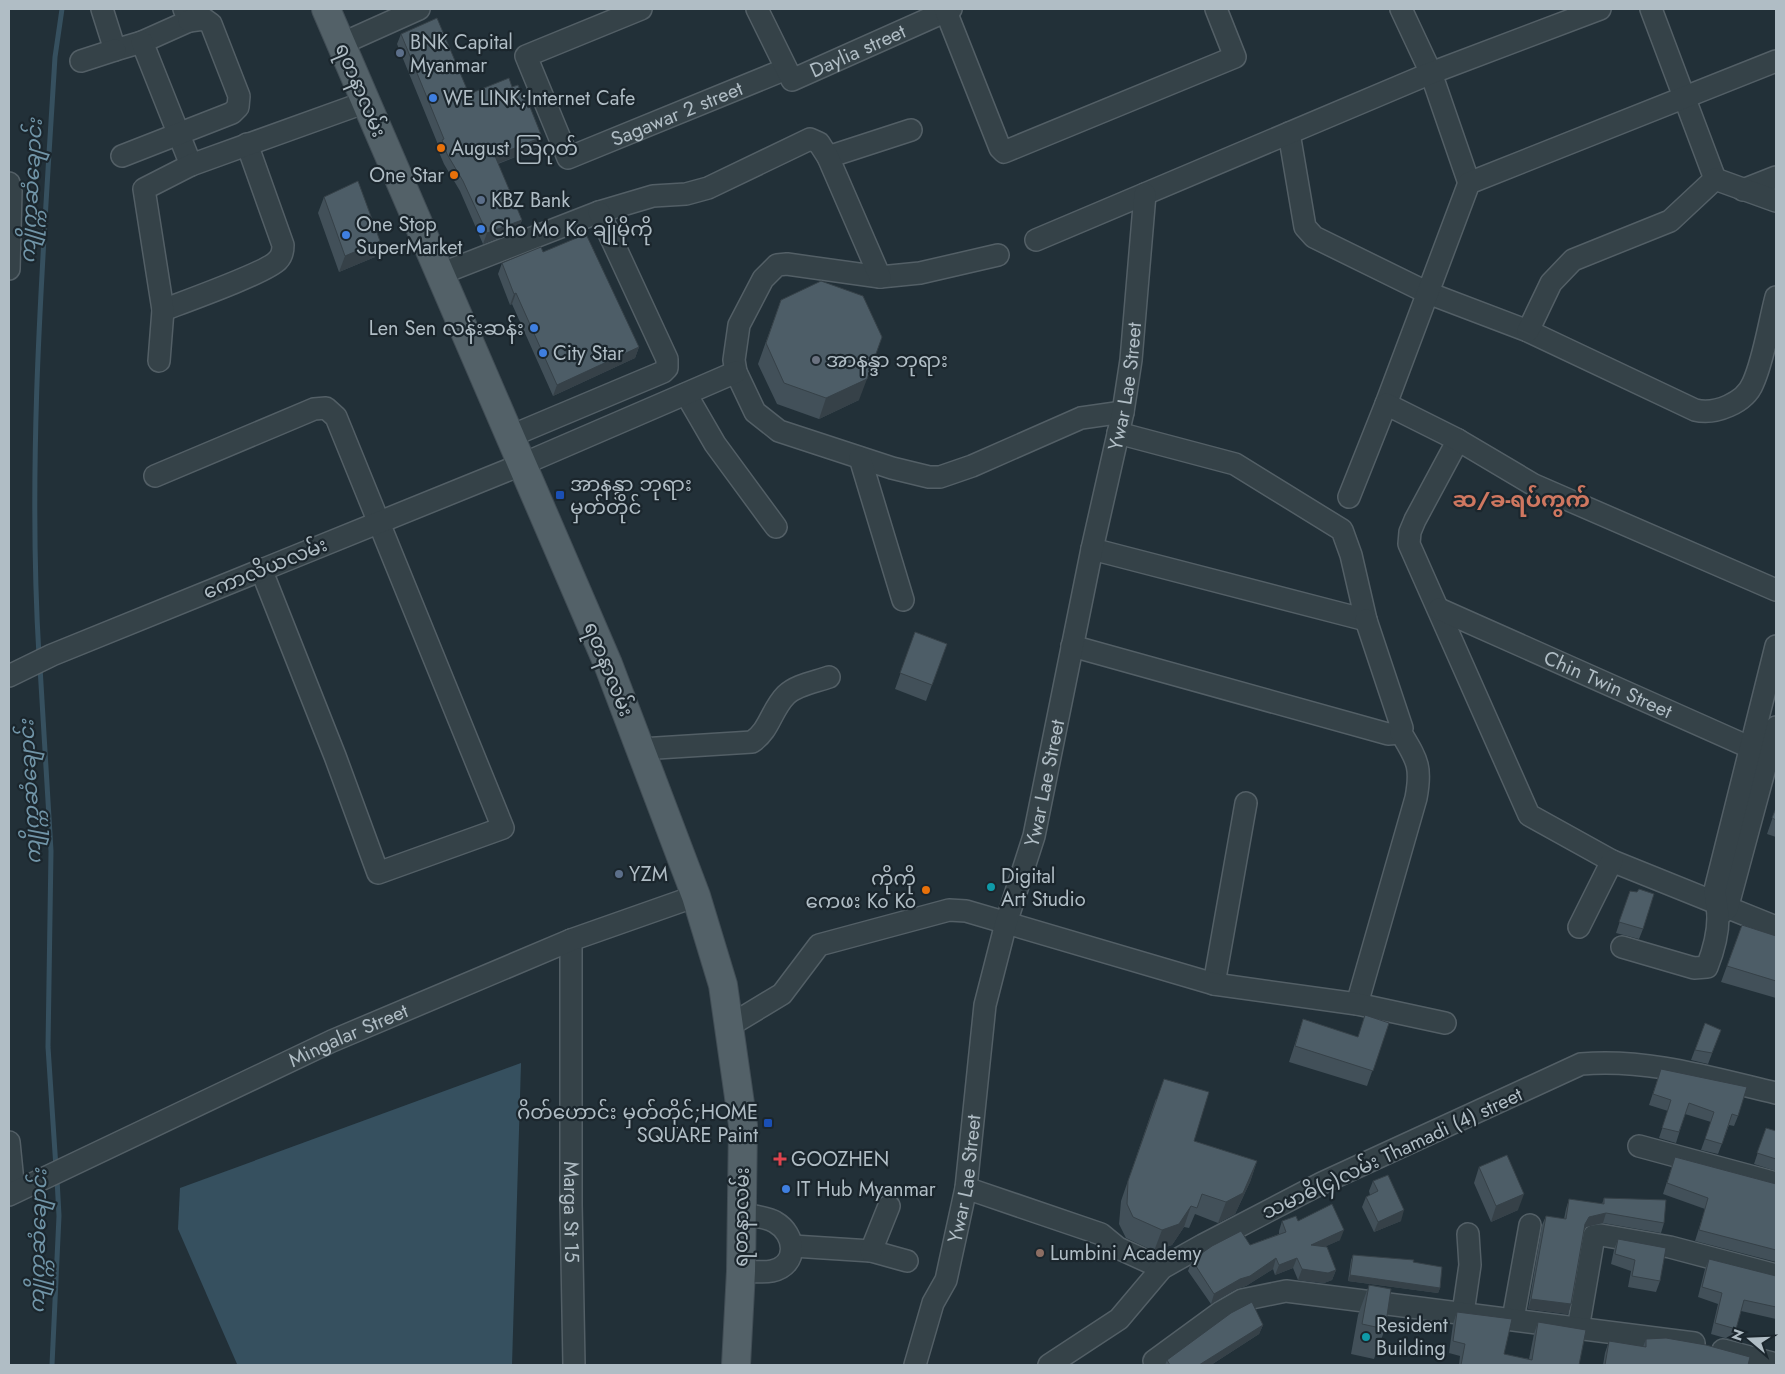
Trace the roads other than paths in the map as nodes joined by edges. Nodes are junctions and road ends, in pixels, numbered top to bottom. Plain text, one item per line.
1 (102, 9) edge
2 (326, 9) edge
3 (419, 9) edge
4 (641, 9) edge
5 (757, 9) edge
6 (948, 9) edge
7 (1216, 9) edge
8 (1401, 9) edge
9 (1600, 9) edge
10 (1651, 9) edge
11 (187, 15) edge
12 (142, 42) junction
13 (341, 44) junction
14 (115, 50) junction
15 (82, 61) dead end
16 (1776, 61) edge
17 (1430, 73) junction
18 (789, 74) junction
19 (1685, 97) junction
20 (366, 102) junction
21 (912, 130) dead end
22 (1289, 133) junction
23 (179, 135) junction
24 (247, 144) junction
25 (122, 156) dead end
26 (828, 157) junction
27 (191, 165) junction
28 (1776, 177) edge
29 (1715, 179) junction
30 (9, 182) edge
31 (1469, 183) junction
32 (1743, 190) junction
33 (1145, 194) junction
34 (1776, 202) edge
35 (599, 212) junction
36 (1036, 240) dead end
37 (998, 255) dead end
38 (9, 269) edge
39 (440, 274) junction
40 (880, 277) junction
41 (1428, 293) junction
42 (1776, 297) edge
43 (163, 310) junction
44 (1528, 331) junction
45 (159, 361) dead end
46 (736, 372) junction
47 (686, 394) junction
48 (1386, 404) junction
49 (1123, 412) junction
50 (1118, 433) junction
51 (511, 436) junction
52 (1458, 440) junction
53 (860, 458) junction
54 (523, 464) junction
55 (156, 476) dead end
56 (1349, 496) dead end
57 (378, 522) junction
58 (776, 527) dead end
59 (1092, 549) junction
60 (261, 569) junction
61 (1776, 590) edge
62 (903, 600) dead end
63 (1439, 609) junction
64 (1366, 620) junction
65 (1072, 646) junction
66 (1776, 646) edge
67 (9, 676) edge
68 (828, 678) dead end
69 (1776, 727) edge
70 (1401, 733) junction
71 (640, 749) junction
72 (1766, 754) edge
73 (1246, 803) dead end
74 (1612, 860) junction
75 (696, 896) junction
76 (1720, 909) junction
77 (1006, 923) junction
78 (1580, 927) dead end
79 (1776, 927) edge
80 (571, 940) junction
81 (1622, 947) dead end
82 (1214, 984) junction
83 (1357, 1004) junction
84 (1445, 1023) dead end
85 (729, 1026) junction
86 (1776, 1093) edge
87 (9, 1142) edge
88 (1639, 1146) dead end
89 (1776, 1183) edge
90 (966, 1188) junction
91 (16, 1191) edge
92 (888, 1206) dead end
93 (742, 1214) junction
94 (1530, 1225) dead end
95 (1468, 1234) dead end
96 (793, 1246) junction
97 (871, 1251) junction
98 (907, 1261) dead end
99 (1162, 1268) junction
100 (741, 1271) junction
101 (1776, 1275) edge
102 (1463, 1313) junction
103 (1513, 1319) junction
104 (1578, 1329) junction
105 (1154, 1361) dead end
106 (1776, 1364) edge
107 (574, 1365) edge
108 (736, 1365) edge
109 (915, 1365) edge
110 (1048, 1365) edge

1 - 14 street
2 - 13 main road, ရတနာလမ်း
3 - 13 street
4 - 18 street, Sagawar 2 street
5 - 18 street
6 - 7 street
6 - 18 street, Daylia street
8 - 17 street
9 - 17 street
10 - 19 street
11 - 12 street
11 - 23 street
12 - 14 street
12 - 23 street
13 - 20 main road, ရတနာလမ်း
14 - 15 street
16 - 19 street
17 - 22 street
17 - 31 street
19 - 29 street
19 - 31 street
20 - 24 street
20 - 39 main road, ရတနာလမ်း
21 - 26 street
22 - 33 street
22 - 41 street
23 - 25 street
23 - 27 street
24 - 27 street
24 - 43 street
26 - 35 street
26 - 40 street
27 - 43 street
28 - 32 street
29 - 32 street
29 - 44 street
30 - 38 street
31 - 41 street
32 - 34 street
33 - 36 street
33 - 49 street, Ywar Lae Street
35 - 39 street
35 - 51 street
37 - 40 street
39 - 51 main road, ရတနာလမ်း
40 - 46 street
41 - 44 street
41 - 48 street
42 - 44 street
43 - 45 street
46 - 47 street, ကောလိယလမ်း
46 - 53 street
47 - 54 street, ကောလိယလမ်း
47 - 58 street
48 - 52 street
48 - 56 street
49 - 50 street, Ywar Lae Street
49 - 53 street
50 - 59 street, Ywar Lae Street
50 - 64 street
51 - 54 main road, ရတနာလမ်း
52 - 61 street
52 - 63 street
53 - 62 street
54 - 57 street, ကောလိယလမ်း
54 - 71 main road, ရတနာလမ်း
55 - 57 street
57 - 60 street, ကောလိယလမ်း
57 - 60 street
59 - 64 street
59 - 65 street, Ywar Lae Street
60 - 67 street, ကောလိယလမ်း
63 - 72 street, Chin Twin Street
63 - 74 street
64 - 70 street
65 - 70 street
65 - 77 street, Ywar Lae Street
66 - 72 street
68 - 71 street
69 - 72 street
70 - 83 street
71 - 75 main road, ရတနာလမ်း
72 - 76 street
73 - 82 street
74 - 76 street
74 - 78 street
75 - 80 street, Mingalar Street
75 - 85 main road, ရတနာလမ်း
76 - 79 street
76 - 81 street
77 - 82 street
77 - 85 street
77 - 90 street, Ywar Lae Street
80 - 91 street, Mingalar Street
80 - 107 street, Marga St 15
82 - 83 street
83 - 84 street
85 - 93 main road, ရတနာလမ်း
86 - 99 street, သမာဓိ(၄)လမ်း Thamadi (4) street
87 - 91 street
88 - 89 street
90 - 99 street
90 - 109 street, Ywar Lae Street
92 - 97 street
93 - 96 street
93 - 100 main road, ရတနာလမ်း
94 - 103 street
95 - 102 street
96 - 97 street
96 - 100 street
97 - 98 street
99 - 110 street, သမာဓိ(၄)လမ်း Thamadi (4) street
100 - 108 main road, ရတနာလမ်း
101 - 104 street
102 - 103 street
102 - 105 street
103 - 104 street
104 - 106 street

